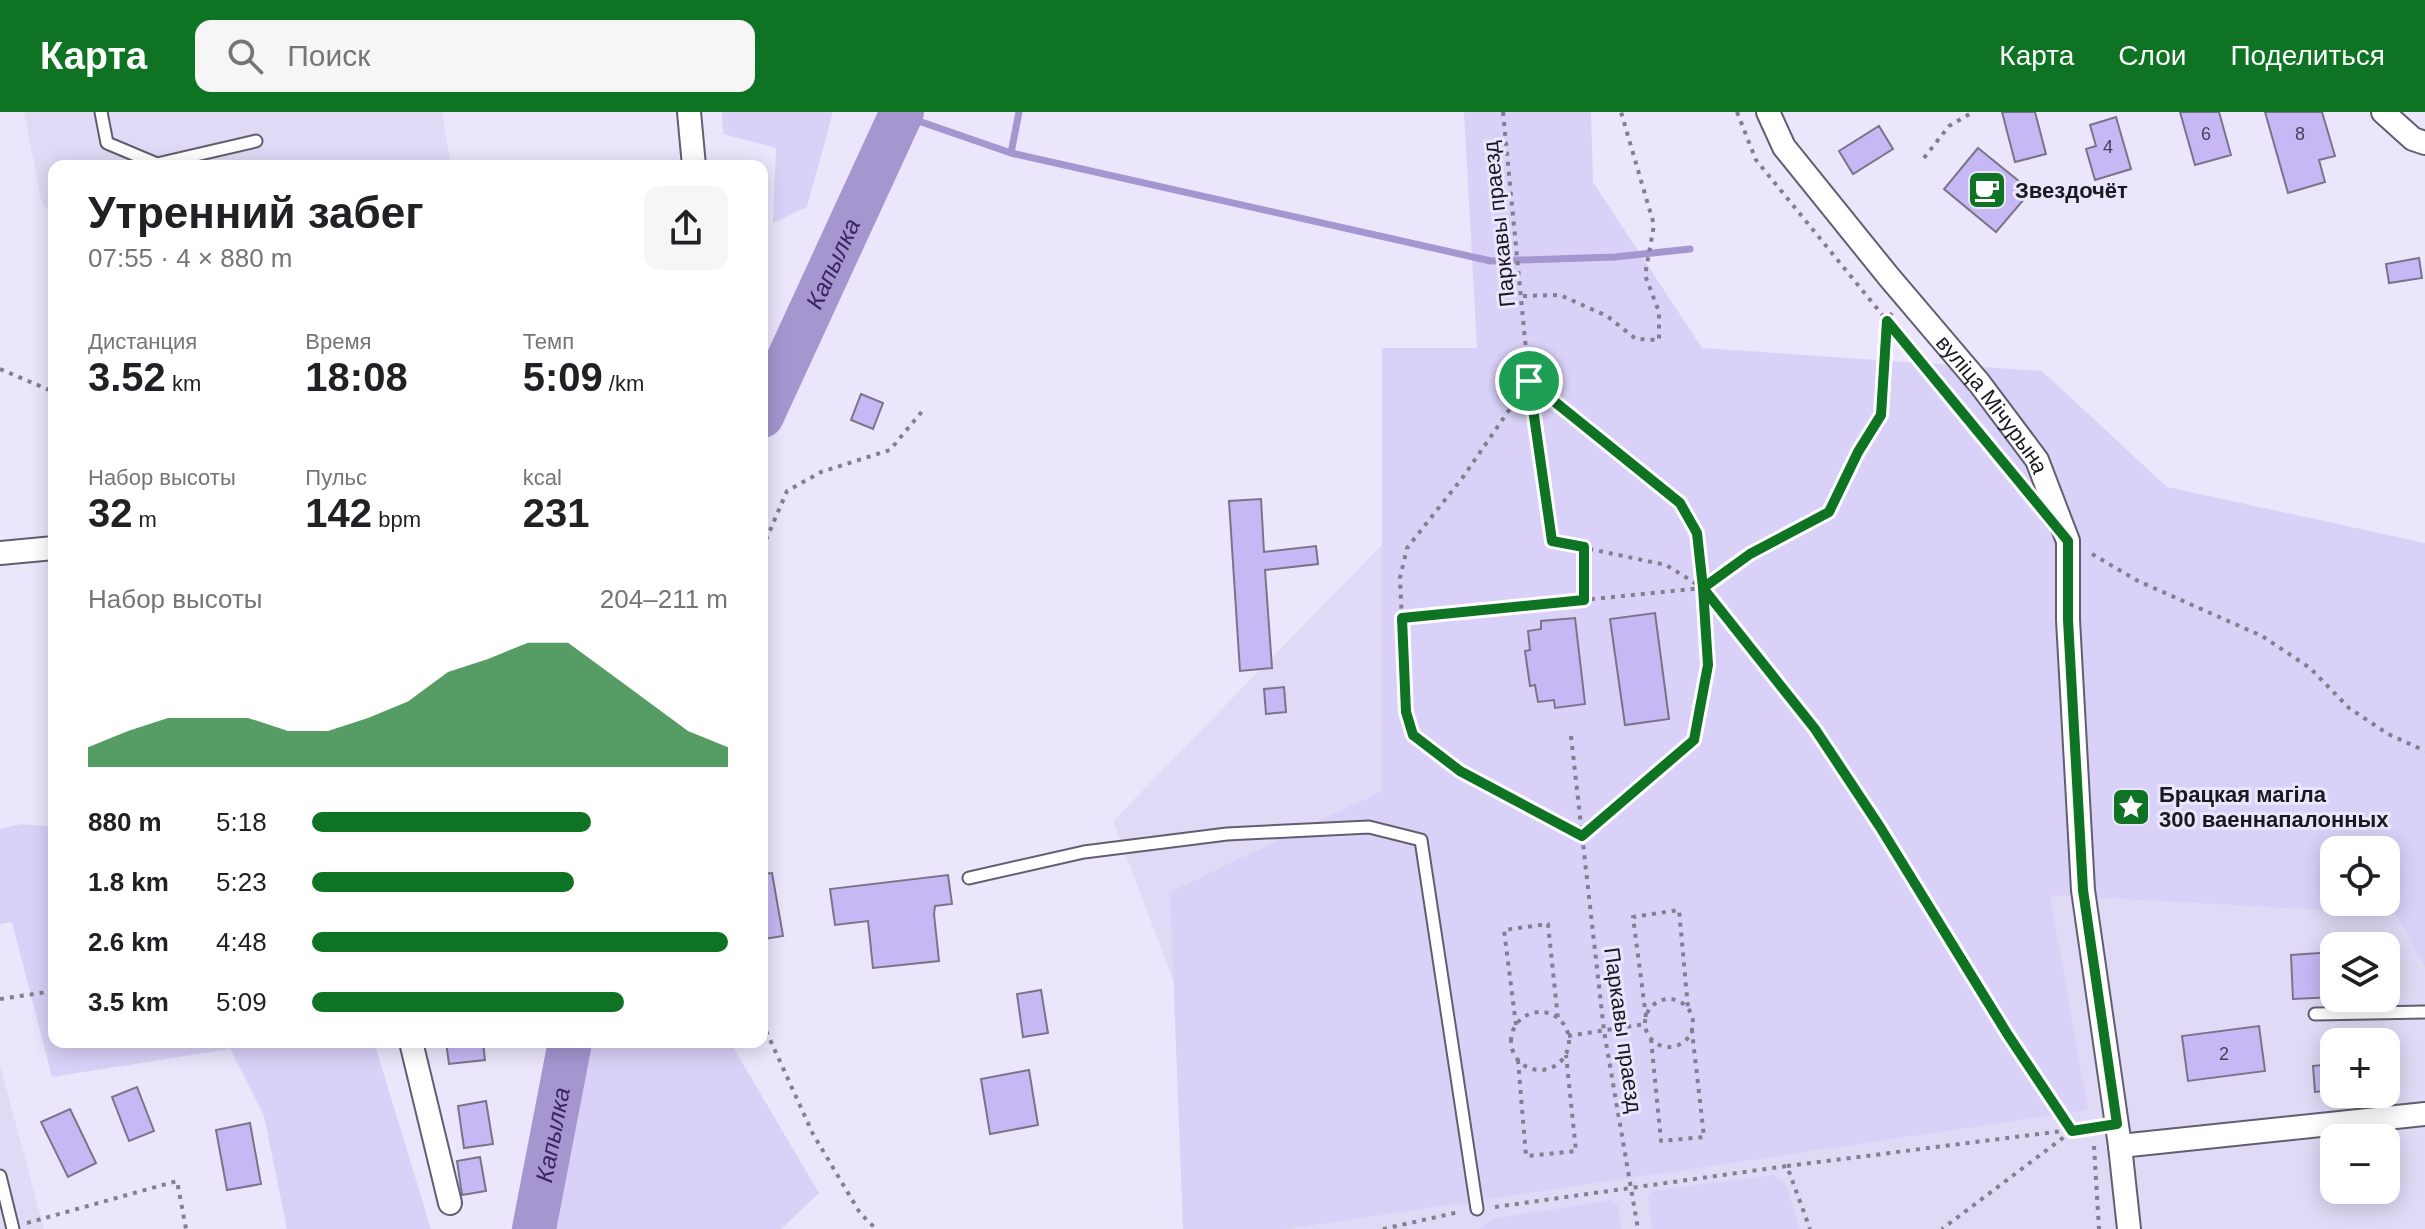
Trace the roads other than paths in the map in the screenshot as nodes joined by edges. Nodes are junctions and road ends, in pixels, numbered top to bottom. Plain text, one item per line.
1 (101, 112) edge
2 (689, 112) edge
3 (1768, 112) edge
4 (2383, 112) edge
5 (256, 141) dead end
6 (2425, 143) edge
7 (147, 160) edge
8 (174, 160) edge
9 (693, 160) edge
10 (48, 549) edge
11 (0, 553) edge
12 (969, 878) dead end
13 (2425, 1012) edge
14 (2315, 1014) dead end
15 (412, 1048) edge
16 (2425, 1114) edge
17 (2120, 1146) junction
18 (0, 1176) edge
19 (450, 1203) dead end
20 (1477, 1209) road end
21 (12, 1228) edge
22 (2129, 1229) edge

1 - 7 lane
2 - 9 street
3 - 17 street, вуліца Мічурына
4 - 6 street
5 - 8 lane
10 - 11 street
12 - 20 lane
13 - 14 lane
15 - 19 street
16 - 17 street
17 - 22 street, вуліца Мічурына
18 - 21 lane

